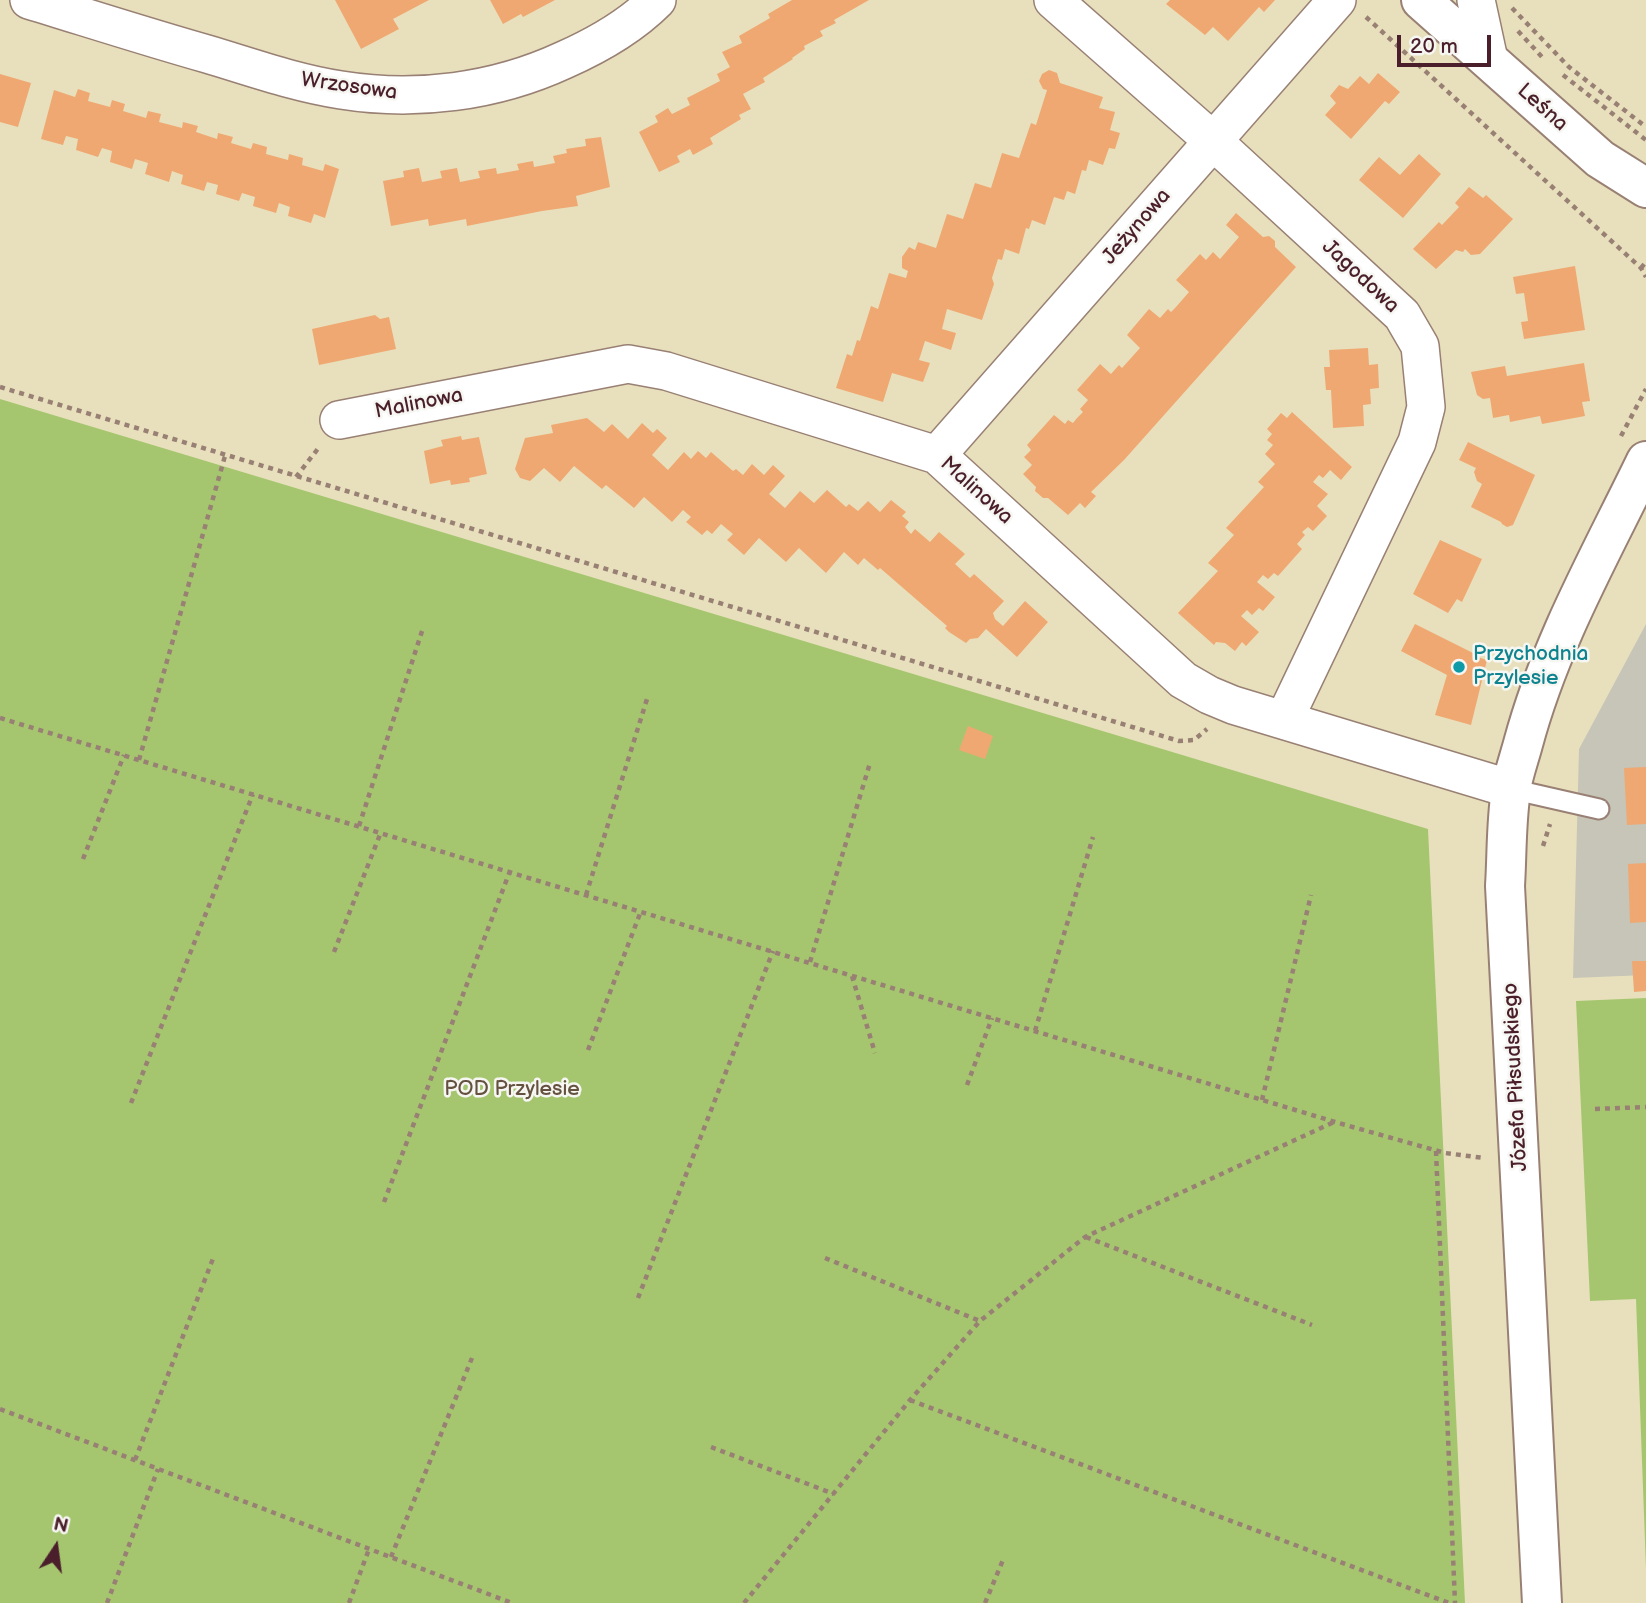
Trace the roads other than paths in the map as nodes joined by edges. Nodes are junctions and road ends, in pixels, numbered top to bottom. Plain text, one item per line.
1 (29, 0) edge
2 (657, 0) edge
3 (1052, 0) edge
4 (1422, 0) edge
5 (1476, 0) edge
6 (1347, 5) edge
7 (1489, 61) junction
8 (1213, 141) junction
9 (1600, 159) junction
10 (1646, 188) edge
11 (1646, 219) edge
12 (339, 420) dead end
13 (937, 455) junction
14 (1646, 461) edge
15 (1646, 497) edge
16 (1595, 567) junction
17 (1284, 720) junction
18 (1511, 789) junction
19 (1599, 809) dead end
20 (1542, 1603) edge

1 - 2 street, Wrzosowa
3 - 8 street, Jagodowa
4 - 7 street, Leśna
5 - 7 street
6 - 8 street, Jeżynowa
7 - 9 street, Leśna
8 - 13 street, Jeżynowa
8 - 17 street, Jagodowa
9 - 10 street, Leśna
9 - 11 street, Leśna
12 - 13 street, Malinowa
13 - 17 street, Malinowa
14 - 16 street, Józefa Piłsudskiego
15 - 16 street, Józefa Piłsudskiego
16 - 18 street, Józefa Piłsudskiego
17 - 18 street, Malinowa
18 - 19 lane
18 - 20 street, Józefa Piłsudskiego

